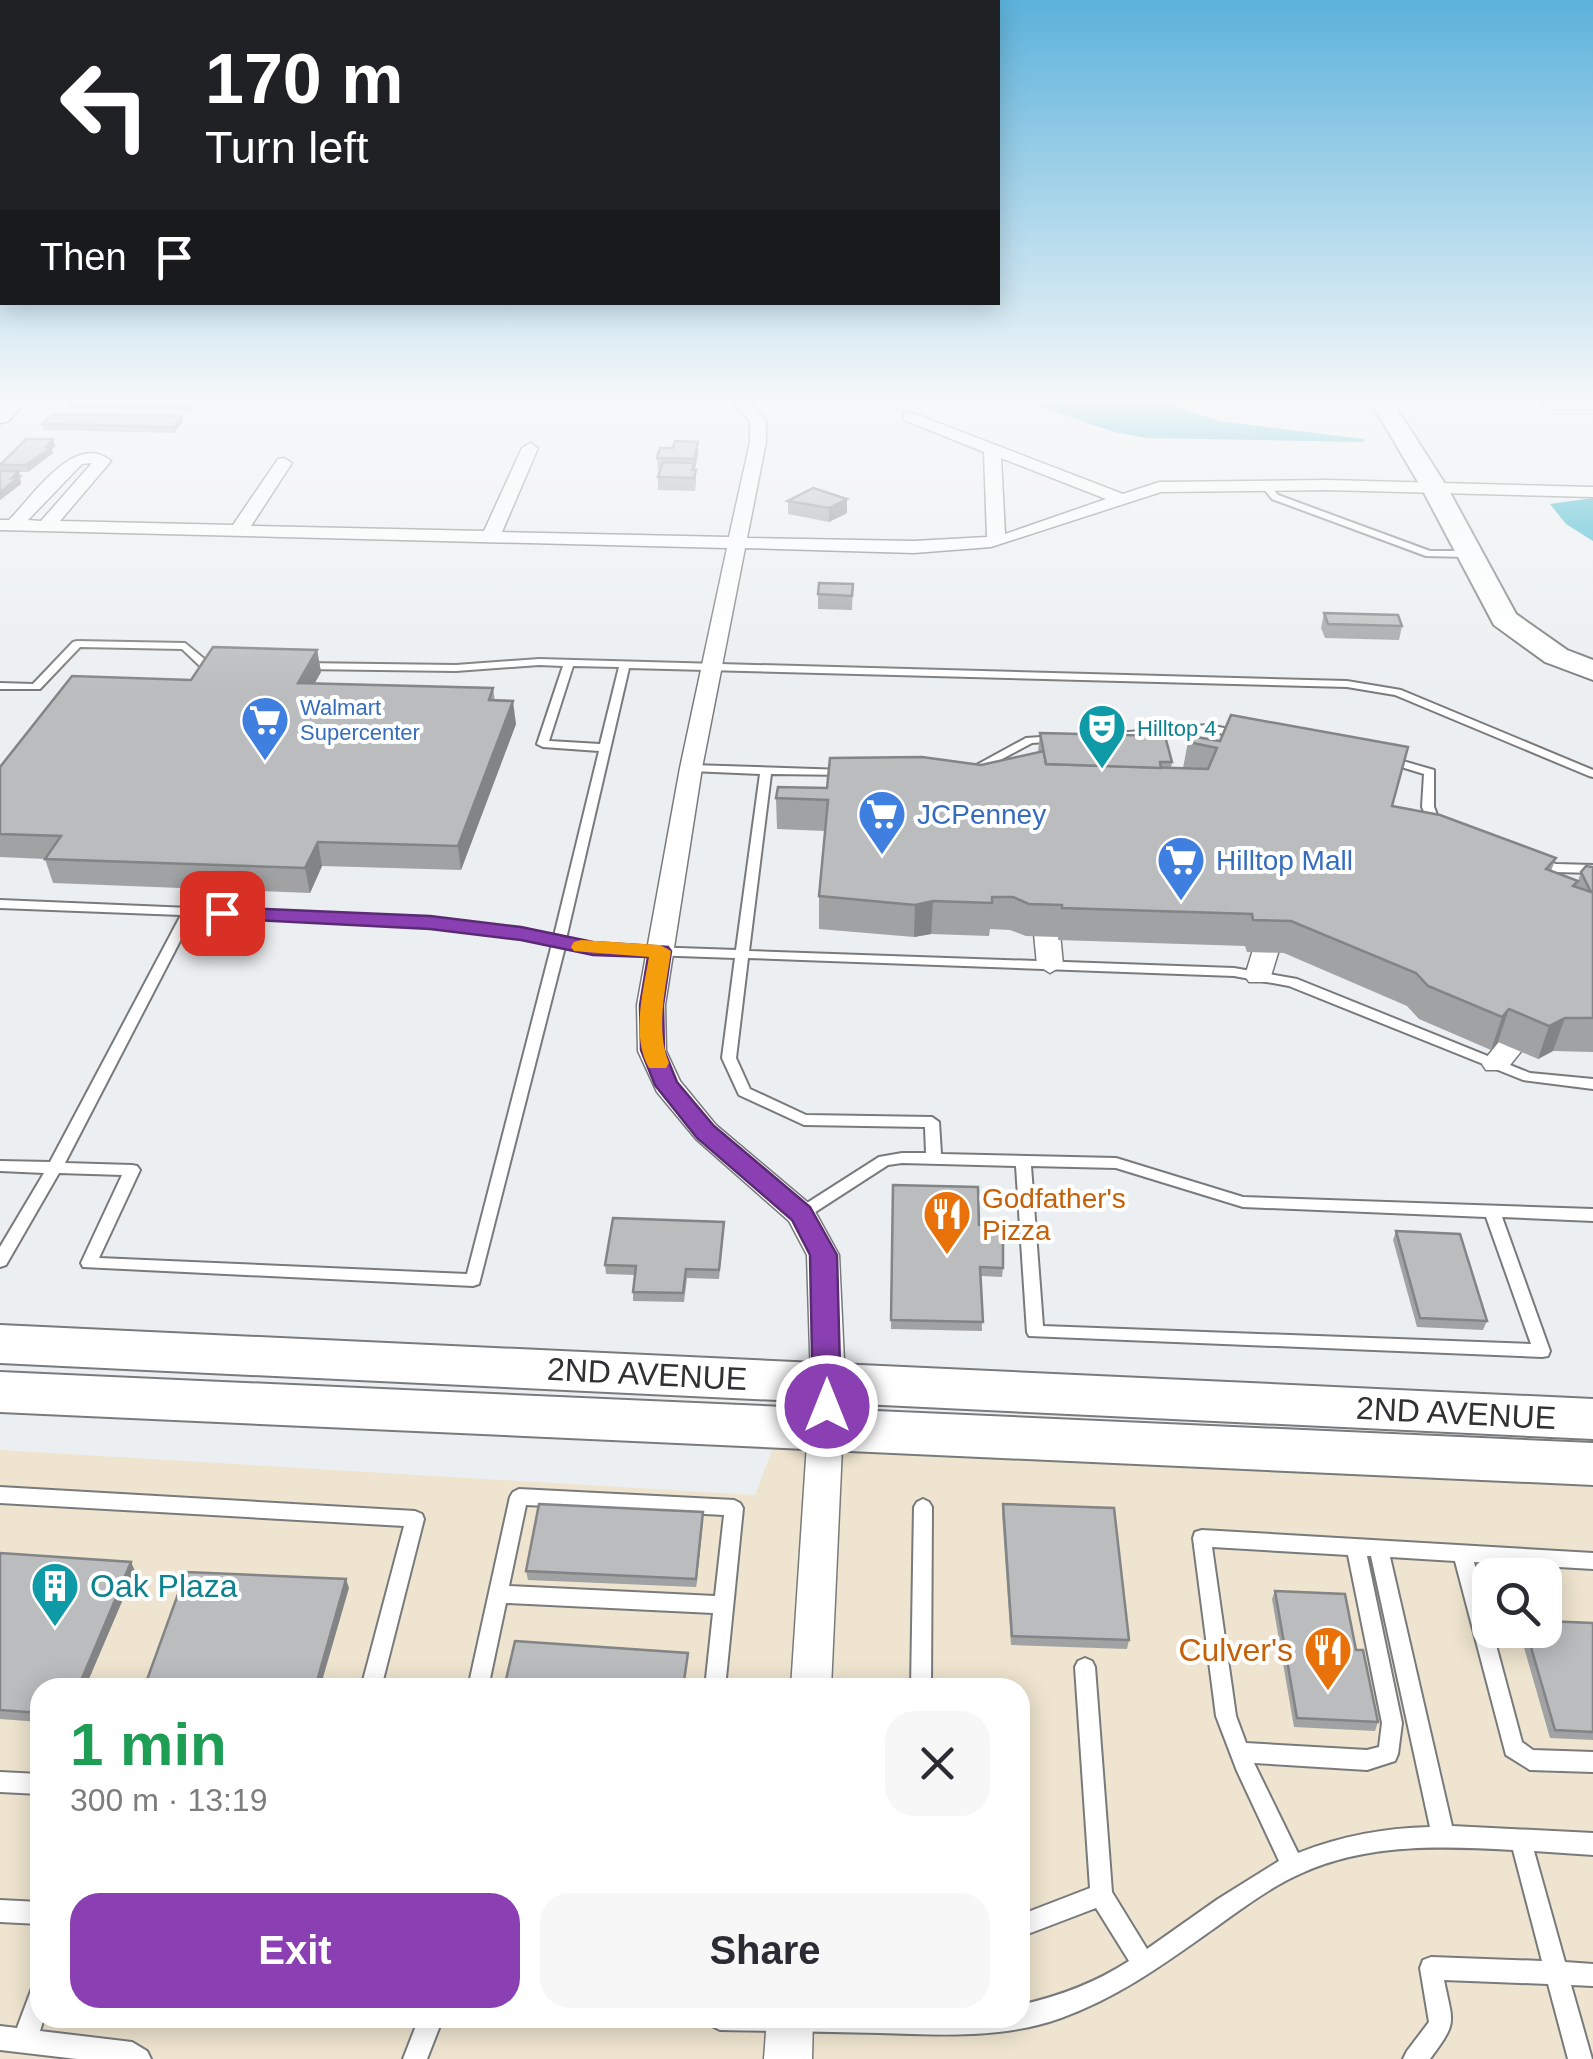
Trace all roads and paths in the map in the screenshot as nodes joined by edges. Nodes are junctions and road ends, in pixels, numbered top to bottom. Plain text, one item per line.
1 (34, 500) edge
2 (69, 500) edge
3 (259, 500) edge
4 (507, 500) edge
5 (746, 500) edge
6 (994, 500) edge
7 (1123, 500) edge
8 (1283, 500) edge
9 (1440, 500) edge
10 (7, 525) edge
11 (46, 526) junction
12 (239, 530) junction
13 (491, 536) junction
14 (996, 541) junction
15 (737, 543) junction
16 (1468, 554) junction
17 (568, 664) junction
18 (224, 665) edge
19 (282, 666) edge
20 (624, 666) junction
21 (710, 666) junction
22 (1593, 671) edge
23 (0, 686) edge
24 (1246, 735) edge
25 (1105, 737) edge
26 (1067, 738) edge
27 (604, 748) junction
28 (1379, 759) edge
29 (691, 768) junction
30 (766, 770) junction
31 (864, 774) edge
32 (1593, 774) edge
33 (961, 777) edge
34 (1442, 831) edge
35 (1517, 856) edge
36 (1593, 869) edge
37 (1042, 881) edge
38 (0, 904) edge
39 (1280, 904) edge
40 (189, 912) junction
41 (559, 943) junction
42 (660, 951) junction
43 (741, 954) junction
44 (1050, 965) junction
45 (1258, 976) junction
46 (1553, 993) edge
47 (1496, 1064) junction
48 (1593, 1084) edge
49 (934, 1158) junction
50 (1023, 1161) junction
51 (0, 1166) edge
52 (55, 1167) junction
53 (1492, 1211) junction
54 (801, 1214) junction
55 (1593, 1215) edge
56 (0, 1261) edge
57 (0, 1344) edge
58 (0, 1392) edge
59 (827, 1406) junction
60 (1593, 1419) edge
61 (1593, 1464) edge
62 (0, 1496) edge
63 (923, 1507) dead end
64 (1356, 1548) junction
65 (1379, 1548) junction
66 (1462, 1553) junction
67 (1593, 1561) edge
68 (498, 1594) junction
69 (724, 1606) junction
70 (1085, 1668) dead end
71 (374, 1678) edge
72 (480, 1678) edge
73 (715, 1678) edge
74 (811, 1678) edge
75 (921, 1678) edge
76 (1240, 1752) junction
77 (1593, 1762) edge
78 (0, 1782) edge
79 (30, 1784) edge
80 (1443, 1835) junction
81 (1522, 1841) junction
82 (1593, 1844) edge
83 (1294, 1866) junction
84 (1101, 1895) junction
85 (0, 1911) edge
86 (30, 1912) edge
87 (1030, 1922) edge
88 (1144, 1964) junction
89 (1557, 1973) junction
90 (1593, 1975) edge
91 (30, 2011) edge
92 (1030, 2015) edge
93 (427, 2028) edge
94 (880, 2028) edge
95 (789, 2032) edge
96 (12, 2039) edge
97 (139, 2059) edge
98 (415, 2059) edge
99 (1415, 2059) edge
100 (1580, 2059) edge

1 - 10 street
2 - 11 street
3 - 12 street
4 - 13 street
5 - 15 street
6 - 14 street
7 - 14 street
8 - 16 lane
9 - 16 main road
10 - 11 street
11 - 12 street
12 - 13 street
13 - 15 street
14 - 15 street
15 - 21 street
16 - 22 main road
17 - 19 lane
17 - 20 lane
17 - 27 lane
18 - 23 lane
20 - 21 lane
20 - 27 lane
21 - 29 street
21 - 32 lane
24 - 25 lane
26 - 33 lane
27 - 41 lane
28 - 34 lane
29 - 30 lane
29 - 42 street
30 - 31 lane
30 - 43 lane
35 - 36 lane
37 - 44 street
38 - 40 lane
39 - 45 street
40 - 41 lane
40 - 52 lane
41 - 42 lane
41 - 52 lane
42 - 43 lane
42 - 54 street
43 - 44 lane
43 - 49 lane
44 - 45 lane
45 - 47 lane
46 - 47 street
47 - 48 lane
49 - 50 lane
49 - 54 lane
50 - 53 lane
50 - 53 lane
51 - 52 lane
52 - 56 lane
53 - 55 lane
54 - 59 street
57 - 59 main road, 2ND AVENUE
58 - 59 main road, 2ND AVENUE
59 - 60 main road, 2ND AVENUE
59 - 61 main road, 2ND AVENUE
59 - 74 street
62 - 71 lane
63 - 75 lane
64 - 65 lane
64 - 76 lane
64 - 76 lane
65 - 66 lane
65 - 80 lane
66 - 67 lane
66 - 77 lane
68 - 69 lane
68 - 69 lane
68 - 72 lane
69 - 73 lane
70 - 84 lane
76 - 83 lane
78 - 79 lane
80 - 81 lane
80 - 83 lane
81 - 82 lane
81 - 89 lane
83 - 88 lane
84 - 87 lane
84 - 88 lane
85 - 86 lane
88 - 92 lane
89 - 90 lane
89 - 99 lane
89 - 100 lane
91 - 96 lane
93 - 98 lane
94 - 95 lane
96 - 97 lane

